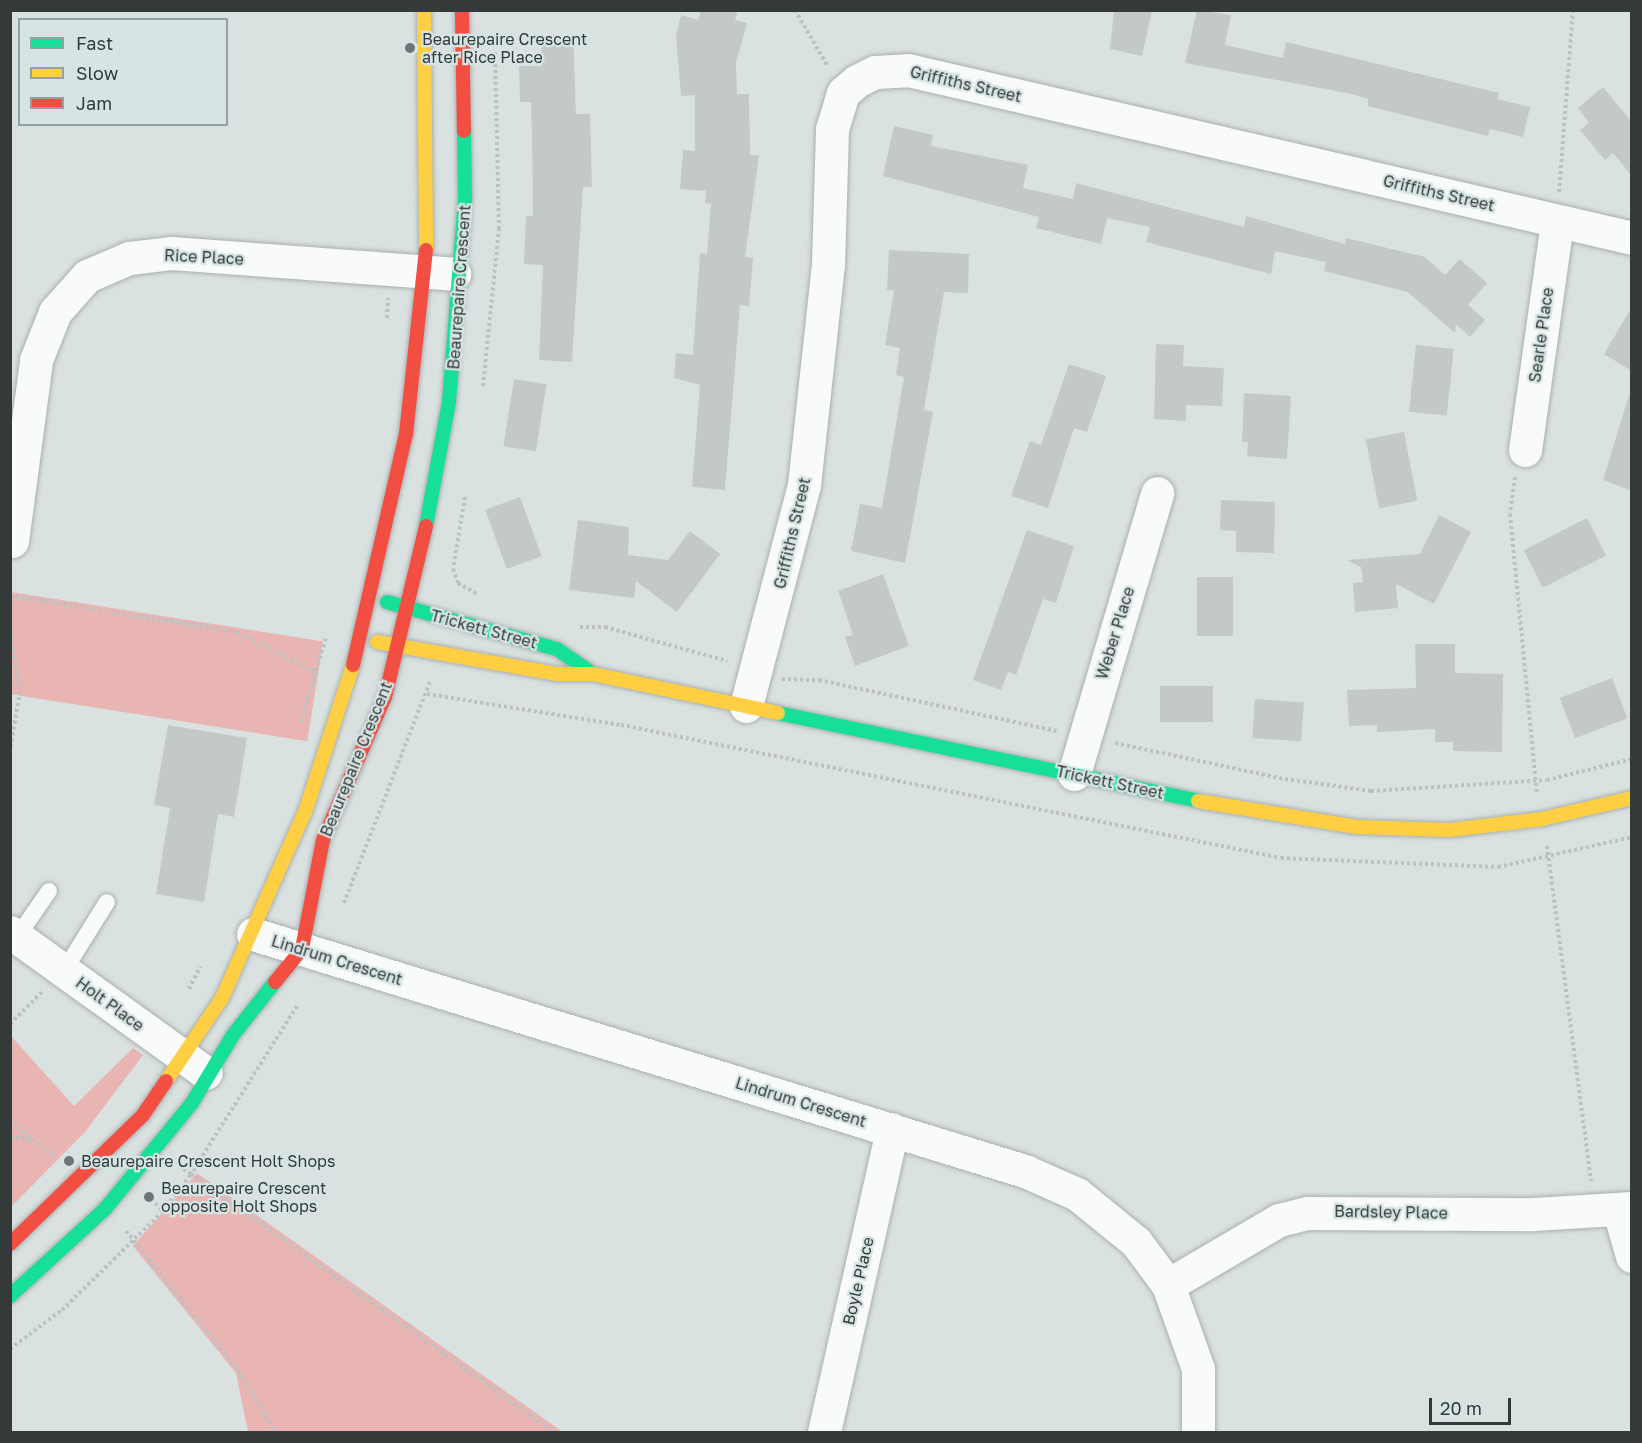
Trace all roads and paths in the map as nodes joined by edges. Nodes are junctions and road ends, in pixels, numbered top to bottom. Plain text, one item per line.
1 (424, 10) edge
2 (462, 10) edge
3 (795, 10) edge
4 (1573, 10) edge
5 (843, 93) junction
6 (500, 97) dead end
7 (1557, 221) junction
8 (1632, 238) edge
9 (426, 272) junction
10 (462, 275) junction
11 (481, 400) dead end
12 (1525, 450) joint
13 (466, 493) dead end
14 (1157, 493) dead end
15 (12, 541) dead end
16 (10, 596) edge
17 (486, 596) dead end
18 (370, 597) junction
19 (407, 608) junction
20 (571, 628) dead end
21 (10, 632) edge
22 (359, 638) junction
23 (397, 647) junction
24 (734, 664) dead end
25 (316, 672) dead end
26 (593, 674) junction
27 (785, 680) dead end
28 (746, 706) junction
29 (1084, 736) junction
30 (10, 751) edge
31 (1632, 759) edge
32 (1074, 774) junction
33 (1535, 781) junction
34 (1632, 798) edge
35 (1632, 837) edge
36 (1549, 859) junction
37 (49, 891) dead end
38 (107, 902) dead end
39 (339, 914) dead end
40 (14, 934) edge
41 (253, 934) junction
42 (302, 949) junction
43 (64, 971) junction
44 (303, 997) dead end
45 (198, 1067) junction
46 (10, 1120) edge
47 (892, 1130) junction
48 (10, 1136) edge
49 (36, 1142) junction
50 (156, 1148) junction
51 (62, 1164) dead end
52 (191, 1174) junction
53 (149, 1197) dead end
54 (1615, 1210) edge
55 (163, 1211) junction
56 (135, 1239) junction
57 (10, 1244) edge
58 (1632, 1256) edge
59 (1168, 1285) junction
60 (10, 1296) edge
61 (10, 1348) edge
62 (276, 1432) edge
63 (555, 1432) edge
64 (824, 1432) edge
65 (1198, 1432) edge

1 - 9 street, Beaurepaire Crescent
2 - 10 street, Beaurepaire Crescent
3 - 5 path
4 - 7 path
5 - 7 street, Griffiths Street
5 - 28 street, Griffiths Street
6 - 11 path
7 - 8 street, Griffiths Street
7 - 12 street, Searle Place
9 - 10 street, Rice Place
9 - 15 street, Rice Place
9 - 18 street, Beaurepaire Crescent
10 - 19 street, Beaurepaire Crescent
12 - 33 path
13 - 17 path
14 - 29 street, Weber Place
16 - 25 path
18 - 19 street, Trickett Street
18 - 22 street, Beaurepaire Crescent
19 - 23 street, Beaurepaire Crescent
19 - 26 street, Trickett Street
20 - 24 path
21 - 30 path
22 - 23 street, Trickett Street
22 - 41 street, Beaurepaire Crescent
23 - 26 street, Trickett Street
23 - 42 street, Beaurepaire Crescent
26 - 28 street, Trickett Street
27 - 29 path
28 - 32 street, Trickett Street
29 - 32 street, Weber Place
29 - 33 path
31 - 33 path
32 - 34 street, Trickett Street
35 - 36 path
36 - 39 path
36 - 54 path
37 - 40 lane
38 - 43 lane
40 - 43 street, Holt Place
41 - 42 street, Lindrum Crescent
41 - 45 street, Beaurepaire Crescent
42 - 45 street, Beaurepaire Crescent
42 - 47 street, Lindrum Crescent
43 - 45 street, Holt Place
44 - 52 path
45 - 50 street, Beaurepaire Crescent
45 - 57 street, Beaurepaire Crescent
46 - 49 path
47 - 59 street, Lindrum Crescent
47 - 64 street, Boyle Place
48 - 49 path
49 - 51 path
50 - 52 path
50 - 60 street, Beaurepaire Crescent
52 - 55 path
52 - 63 path
53 - 55 path
54 - 58 street
54 - 59 street, Bardsley Place
55 - 56 path
56 - 61 path
56 - 62 path
59 - 65 street, Lindrum Crescent

